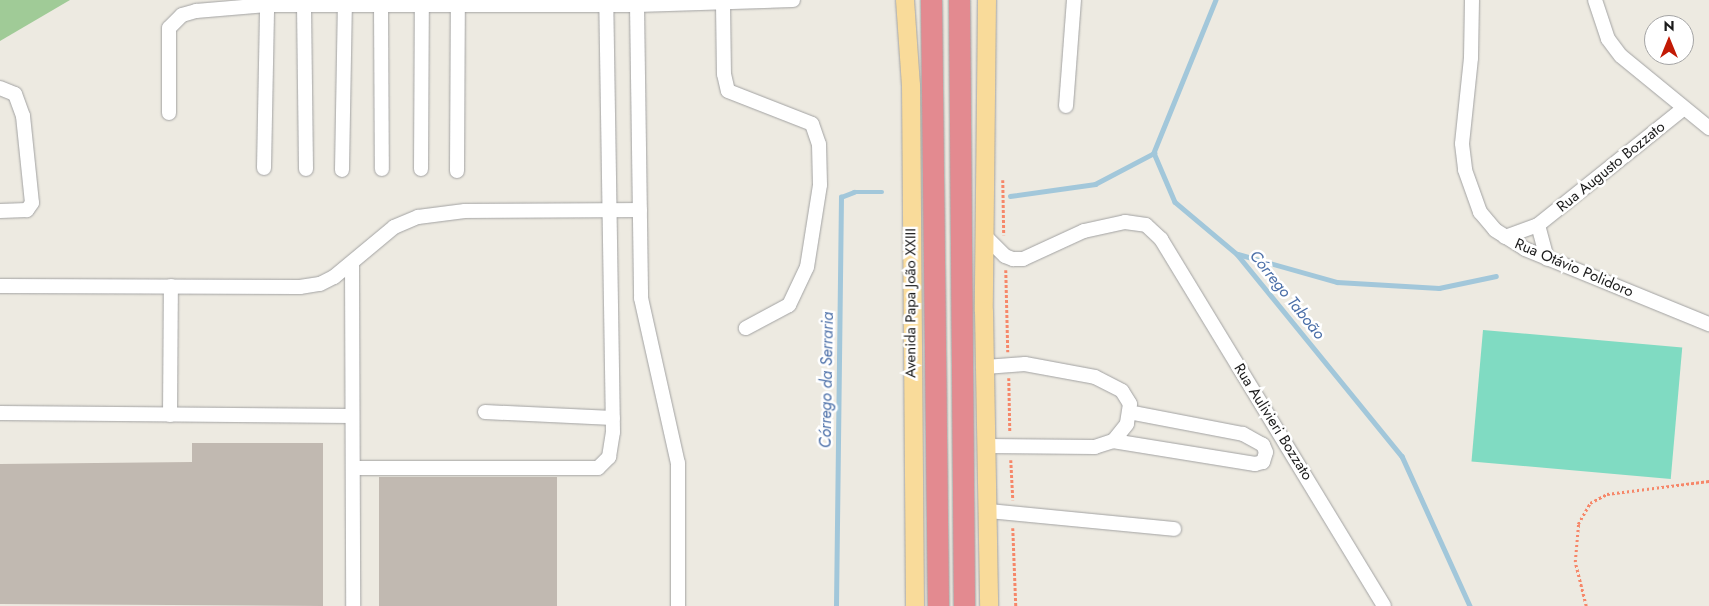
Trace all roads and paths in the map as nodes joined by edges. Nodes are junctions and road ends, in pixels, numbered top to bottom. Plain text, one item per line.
1 (905, 0) edge
2 (931, 0) edge
3 (959, 0) edge
4 (987, 0) edge
5 (1074, 0) edge
6 (1472, 0) edge
7 (1595, 0) edge
8 (748, 1) edge
9 (786, 1) edge
10 (723, 4) junction
11 (266, 5) junction
12 (304, 5) junction
13 (345, 5) junction
14 (381, 5) junction
15 (422, 5) junction
16 (458, 5) junction
17 (606, 5) junction
18 (637, 5) junction
19 (0, 88) edge
20 (1066, 106) dead end
21 (1683, 109) junction
22 (169, 113) dead end
23 (1709, 128) edge
24 (264, 168) dead end
25 (306, 169) dead end
26 (382, 169) dead end
27 (421, 169) dead end
28 (342, 170) dead end
29 (457, 171) dead end
30 (1003, 174) dead end
31 (608, 210) junction
32 (640, 210) junction
33 (0, 211) edge
34 (1538, 225) junction
35 (985, 236) junction
36 (1505, 237) junction
37 (1005, 256) junction
38 (1547, 259) junction
39 (352, 263) junction
40 (0, 286) edge
41 (171, 286) junction
42 (1709, 324) edge
43 (746, 328) dead end
44 (1008, 365) junction
45 (985, 366) junction
46 (485, 412) dead end
47 (1129, 412) junction
48 (0, 413) edge
49 (170, 415) junction
50 (352, 416) junction
51 (613, 418) junction
52 (1113, 441) junction
53 (987, 446) junction
54 (1011, 447) junction
55 (353, 468) junction
56 (1709, 480) edge
57 (988, 511) junction
58 (1013, 513) junction
59 (1174, 529) dead end
60 (353, 606) edge
61 (678, 606) edge
62 (914, 606) edge
63 (938, 606) edge
64 (964, 606) edge
65 (989, 606) edge
66 (1016, 606) edge
67 (1384, 606) edge
68 (1586, 606) edge

1 - 62 main road, Avenida Papa João XXIII
2 - 63 highway, Avenida Papa João XXIII
3 - 64 highway
4 - 35 main road
5 - 20 street
6 - 36 street, Rua Otávio Polidoro
7 - 21 street
8 - 9 street
8 - 10 street
10 - 18 street
10 - 43 street
11 - 12 street
11 - 22 street
11 - 24 street
12 - 13 street
12 - 25 street
13 - 14 street
13 - 28 street
14 - 15 street
14 - 26 street
15 - 16 street
15 - 27 street
16 - 17 street
16 - 29 street
17 - 18 street
17 - 31 street
18 - 32 street
19 - 33 street
21 - 23 street
21 - 34 street, Rua Augusto Bozzato
30 - 37 path
31 - 32 street
31 - 39 street
31 - 51 street
32 - 61 street
34 - 36 street, Rua Augusto Bozzato
34 - 38 street
35 - 37 street
35 - 45 main road
36 - 38 street, Rua Otávio Polidoro
37 - 44 path
37 - 67 street, Rua Aulivieri Bozzato
38 - 42 street, Rua Otávio Polidoro
39 - 41 street
39 - 50 street
40 - 41 street
41 - 49 street
44 - 45 street
44 - 47 street
44 - 54 path
45 - 53 main road
46 - 51 street
47 - 52 street
47 - 52 street
48 - 49 street
49 - 50 street
50 - 55 street
51 - 55 street
52 - 54 street
53 - 54 street
53 - 57 main road
54 - 58 path
55 - 60 street
56 - 68 path
57 - 58 street
57 - 65 main road
58 - 59 street
58 - 66 path

